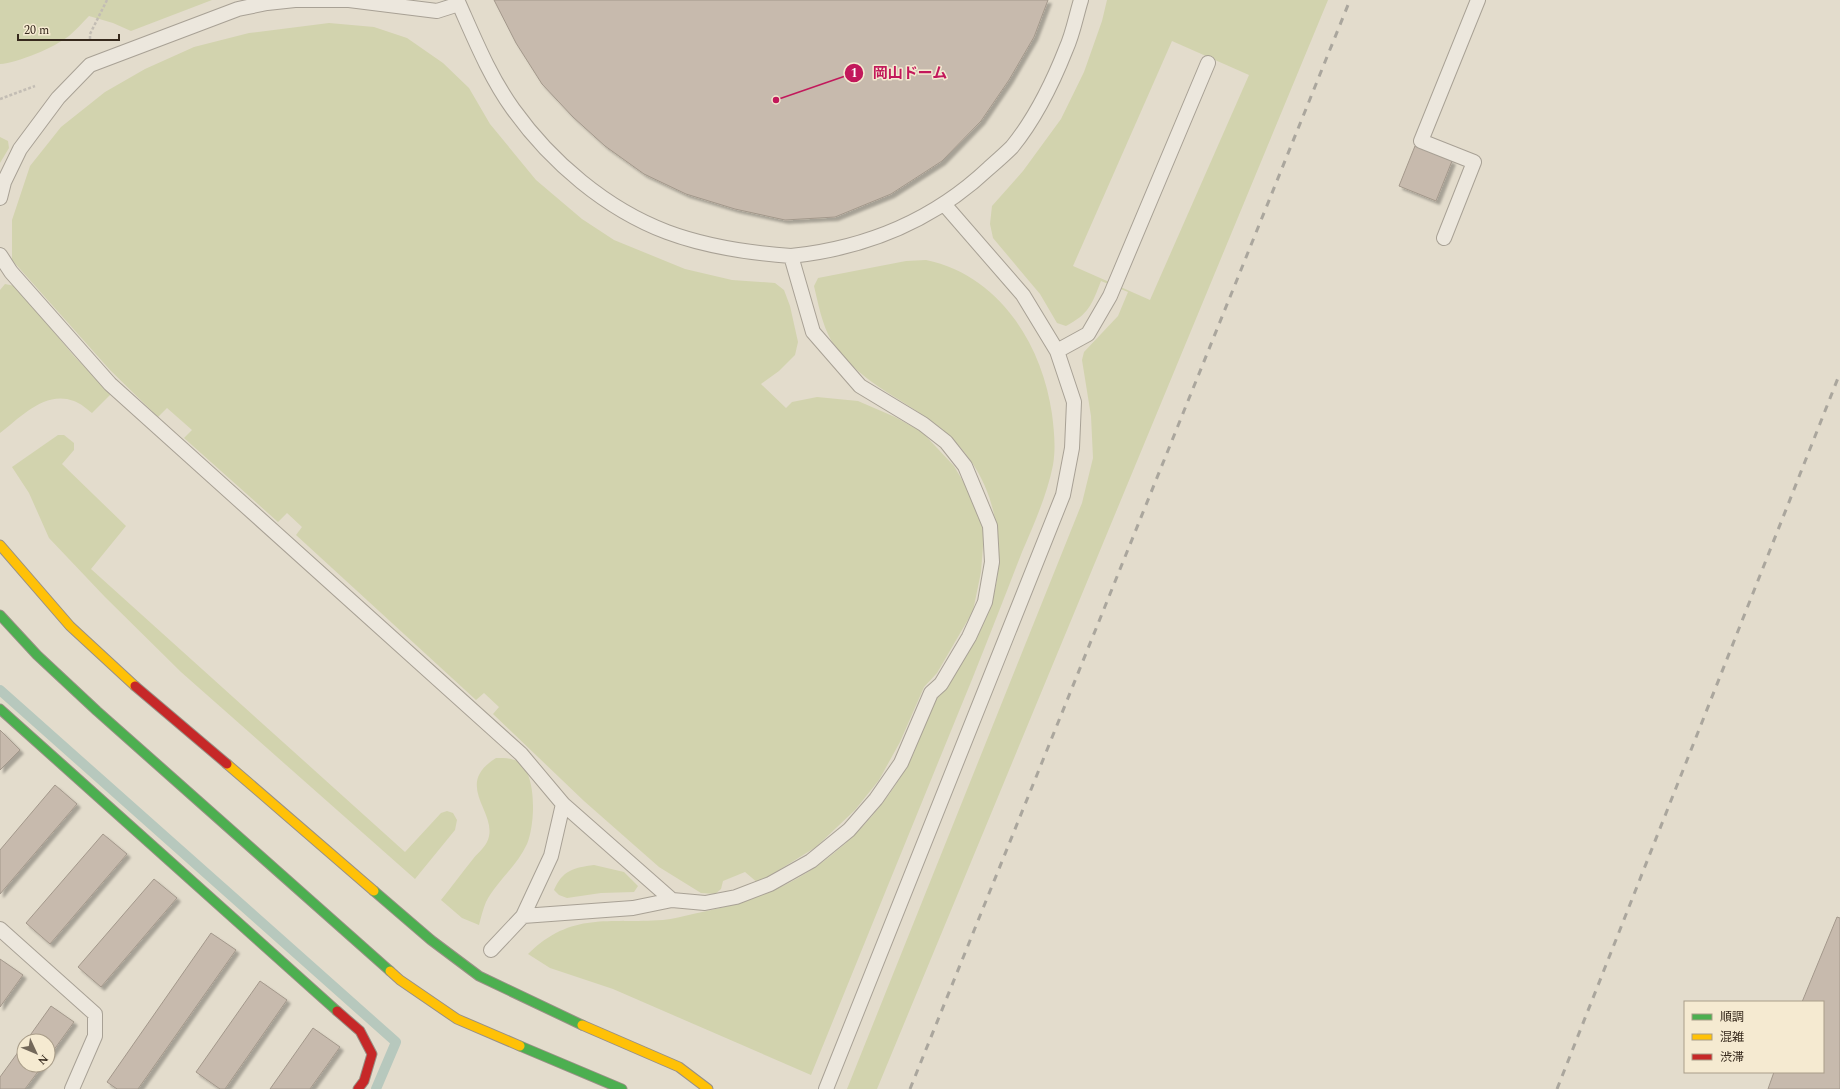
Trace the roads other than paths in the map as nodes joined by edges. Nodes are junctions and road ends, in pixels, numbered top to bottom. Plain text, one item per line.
1 (1081, 0) edge
2 (1478, 0) edge
3 (459, 2) edge
4 (1208, 63) dead end
5 (0, 198) edge
6 (944, 204) junction
7 (1444, 238) dead end
8 (0, 255) edge
9 (792, 256) junction
10 (1057, 351) junction
11 (0, 545) edge
12 (0, 615) edge
13 (0, 709) edge
14 (563, 804) junction
15 (672, 900) junction
16 (523, 916) junction
17 (0, 928) edge
18 (491, 950) dead end
19 (76, 1088) edge
20 (358, 1089) edge
21 (622, 1089) edge
22 (708, 1089) edge
23 (826, 1089) edge

1 - 6 lane
2 - 7 lane
3 - 5 lane
3 - 9 lane
4 - 10 lane
6 - 9 lane
6 - 10 lane
8 - 14 lane
9 - 15 lane
10 - 23 lane
11 - 22 street
12 - 21 street
13 - 20 street
14 - 15 lane
14 - 16 lane
15 - 16 lane
16 - 18 lane
17 - 19 lane

